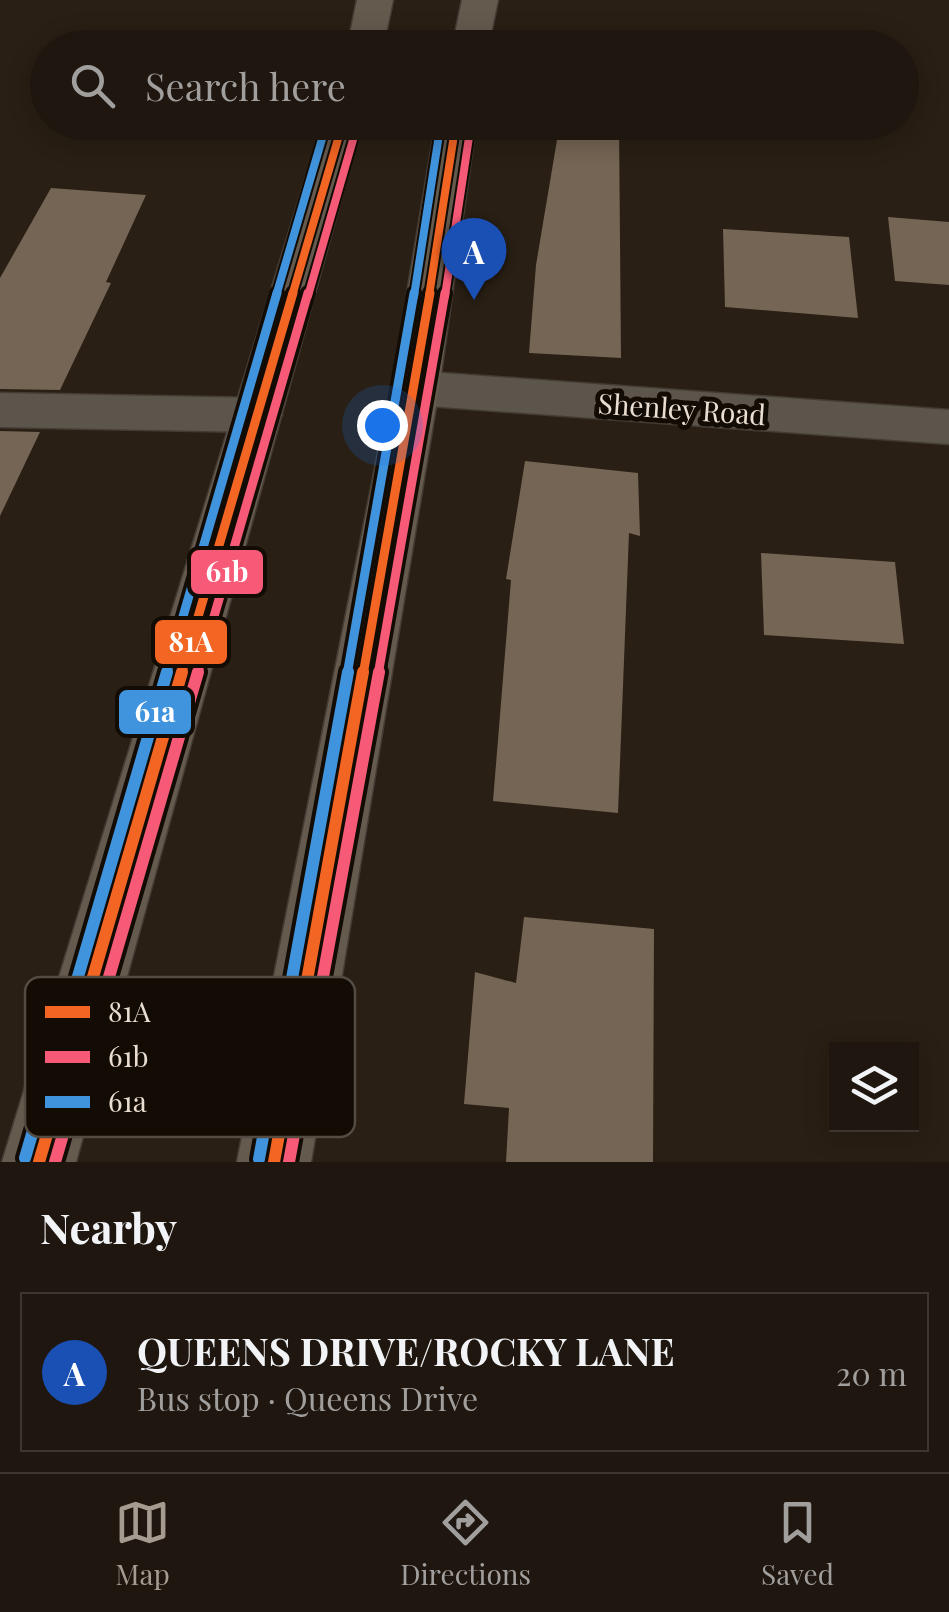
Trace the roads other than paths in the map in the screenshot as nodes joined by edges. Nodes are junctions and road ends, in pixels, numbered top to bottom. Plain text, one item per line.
1 (375, 0) edge
2 (480, 0) edge
3 (369, 30) edge
4 (474, 30) edge
5 (337, 140) edge
6 (453, 140) edge
7 (415, 388) junction
8 (0, 410) edge
9 (256, 415) junction
10 (949, 428) edge
11 (92, 977) edge
12 (308, 977) edge
13 (45, 1137) edge
14 (279, 1137) edge
15 (38, 1162) edge
16 (274, 1162) edge

1 - 3 highway
2 - 4 highway
5 - 9 highway
6 - 7 highway
7 - 10 street, Shenley Road
7 - 12 highway
8 - 9 street
9 - 11 highway
13 - 15 highway
14 - 16 highway

